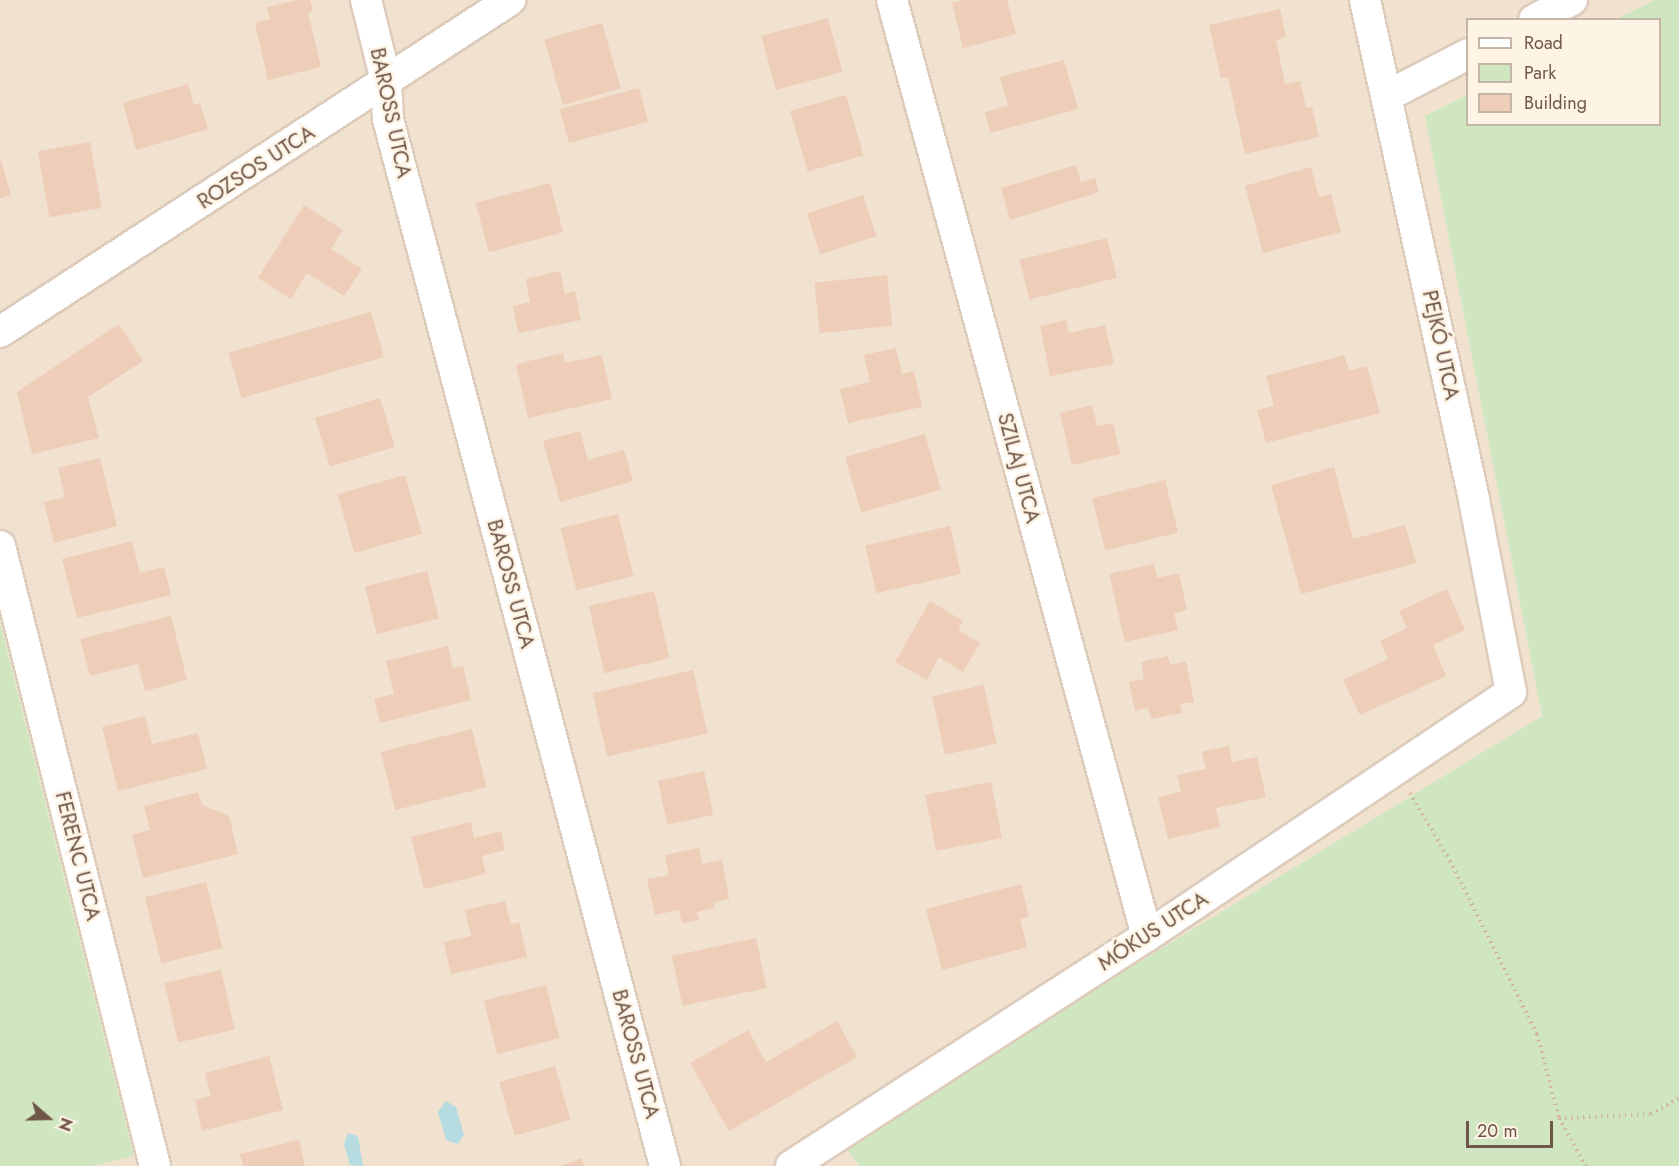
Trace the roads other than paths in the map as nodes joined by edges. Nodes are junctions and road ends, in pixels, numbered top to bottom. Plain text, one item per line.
1 (366, 0) edge
2 (510, 0) edge
3 (892, 0) edge
4 (1365, 0) edge
5 (1572, 0) edge
6 (1538, 18) edge
7 (1466, 55) edge
8 (386, 81) junction
9 (1387, 96) junction
10 (0, 332) edge
11 (0, 546) edge
12 (1511, 692) joint
13 (1147, 936) junction
14 (155, 1166) edge
15 (665, 1166) edge
16 (791, 1166) edge

1 - 8 street, BAROSS UTCA
2 - 8 street, ROZSOS UTCA
3 - 13 street, SZILAJ UTCA
4 - 9 street, PEJKÓ UTCA
5 - 6 street
7 - 9 street
8 - 10 street, ROZSOS UTCA
8 - 15 street, BAROSS UTCA
9 - 12 street, PEJKÓ UTCA
11 - 14 street, FERENC UTCA
12 - 13 street, MÓKUS UTCA
13 - 16 street, MÓKUS UTCA

